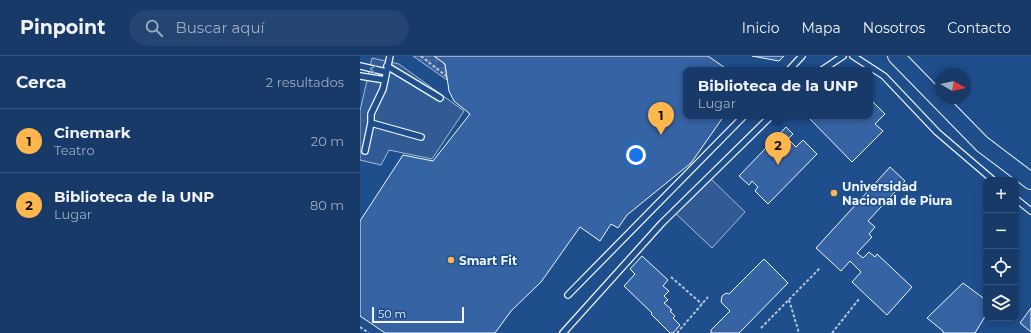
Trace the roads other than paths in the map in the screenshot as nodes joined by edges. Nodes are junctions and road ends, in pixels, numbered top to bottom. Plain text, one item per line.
1 (390, 56) edge
2 (802, 56) edge
3 (843, 56) edge
4 (853, 56) edge
5 (896, 56) edge
6 (360, 66) edge
7 (792, 67) edge
8 (826, 67) edge
9 (870, 67) edge
10 (387, 69) junction
11 (873, 69) edge
12 (360, 76) edge
13 (384, 80) junction
14 (440, 98) dead end
15 (741, 119) edge
16 (768, 119) edge
17 (370, 123) junction
18 (421, 137) dead end
19 (365, 151) dead end
20 (990, 177) edge
21 (1031, 181) edge
22 (1019, 202) edge
23 (1031, 212) edge
24 (568, 295) dead end
25 (563, 333) edge

1 - 10 lane
2 - 7 lane
3 - 8 lane
4 - 9 lane
5 - 21 main road
10 -> 6 lane
10 - 13 lane
10 - 14 lane
11 - 20 lane
12 - 13 lane
13 - 17 lane
15 - 24 lane
16 - 25 lane
17 - 18 lane
17 - 19 lane
22 - 23 lane

